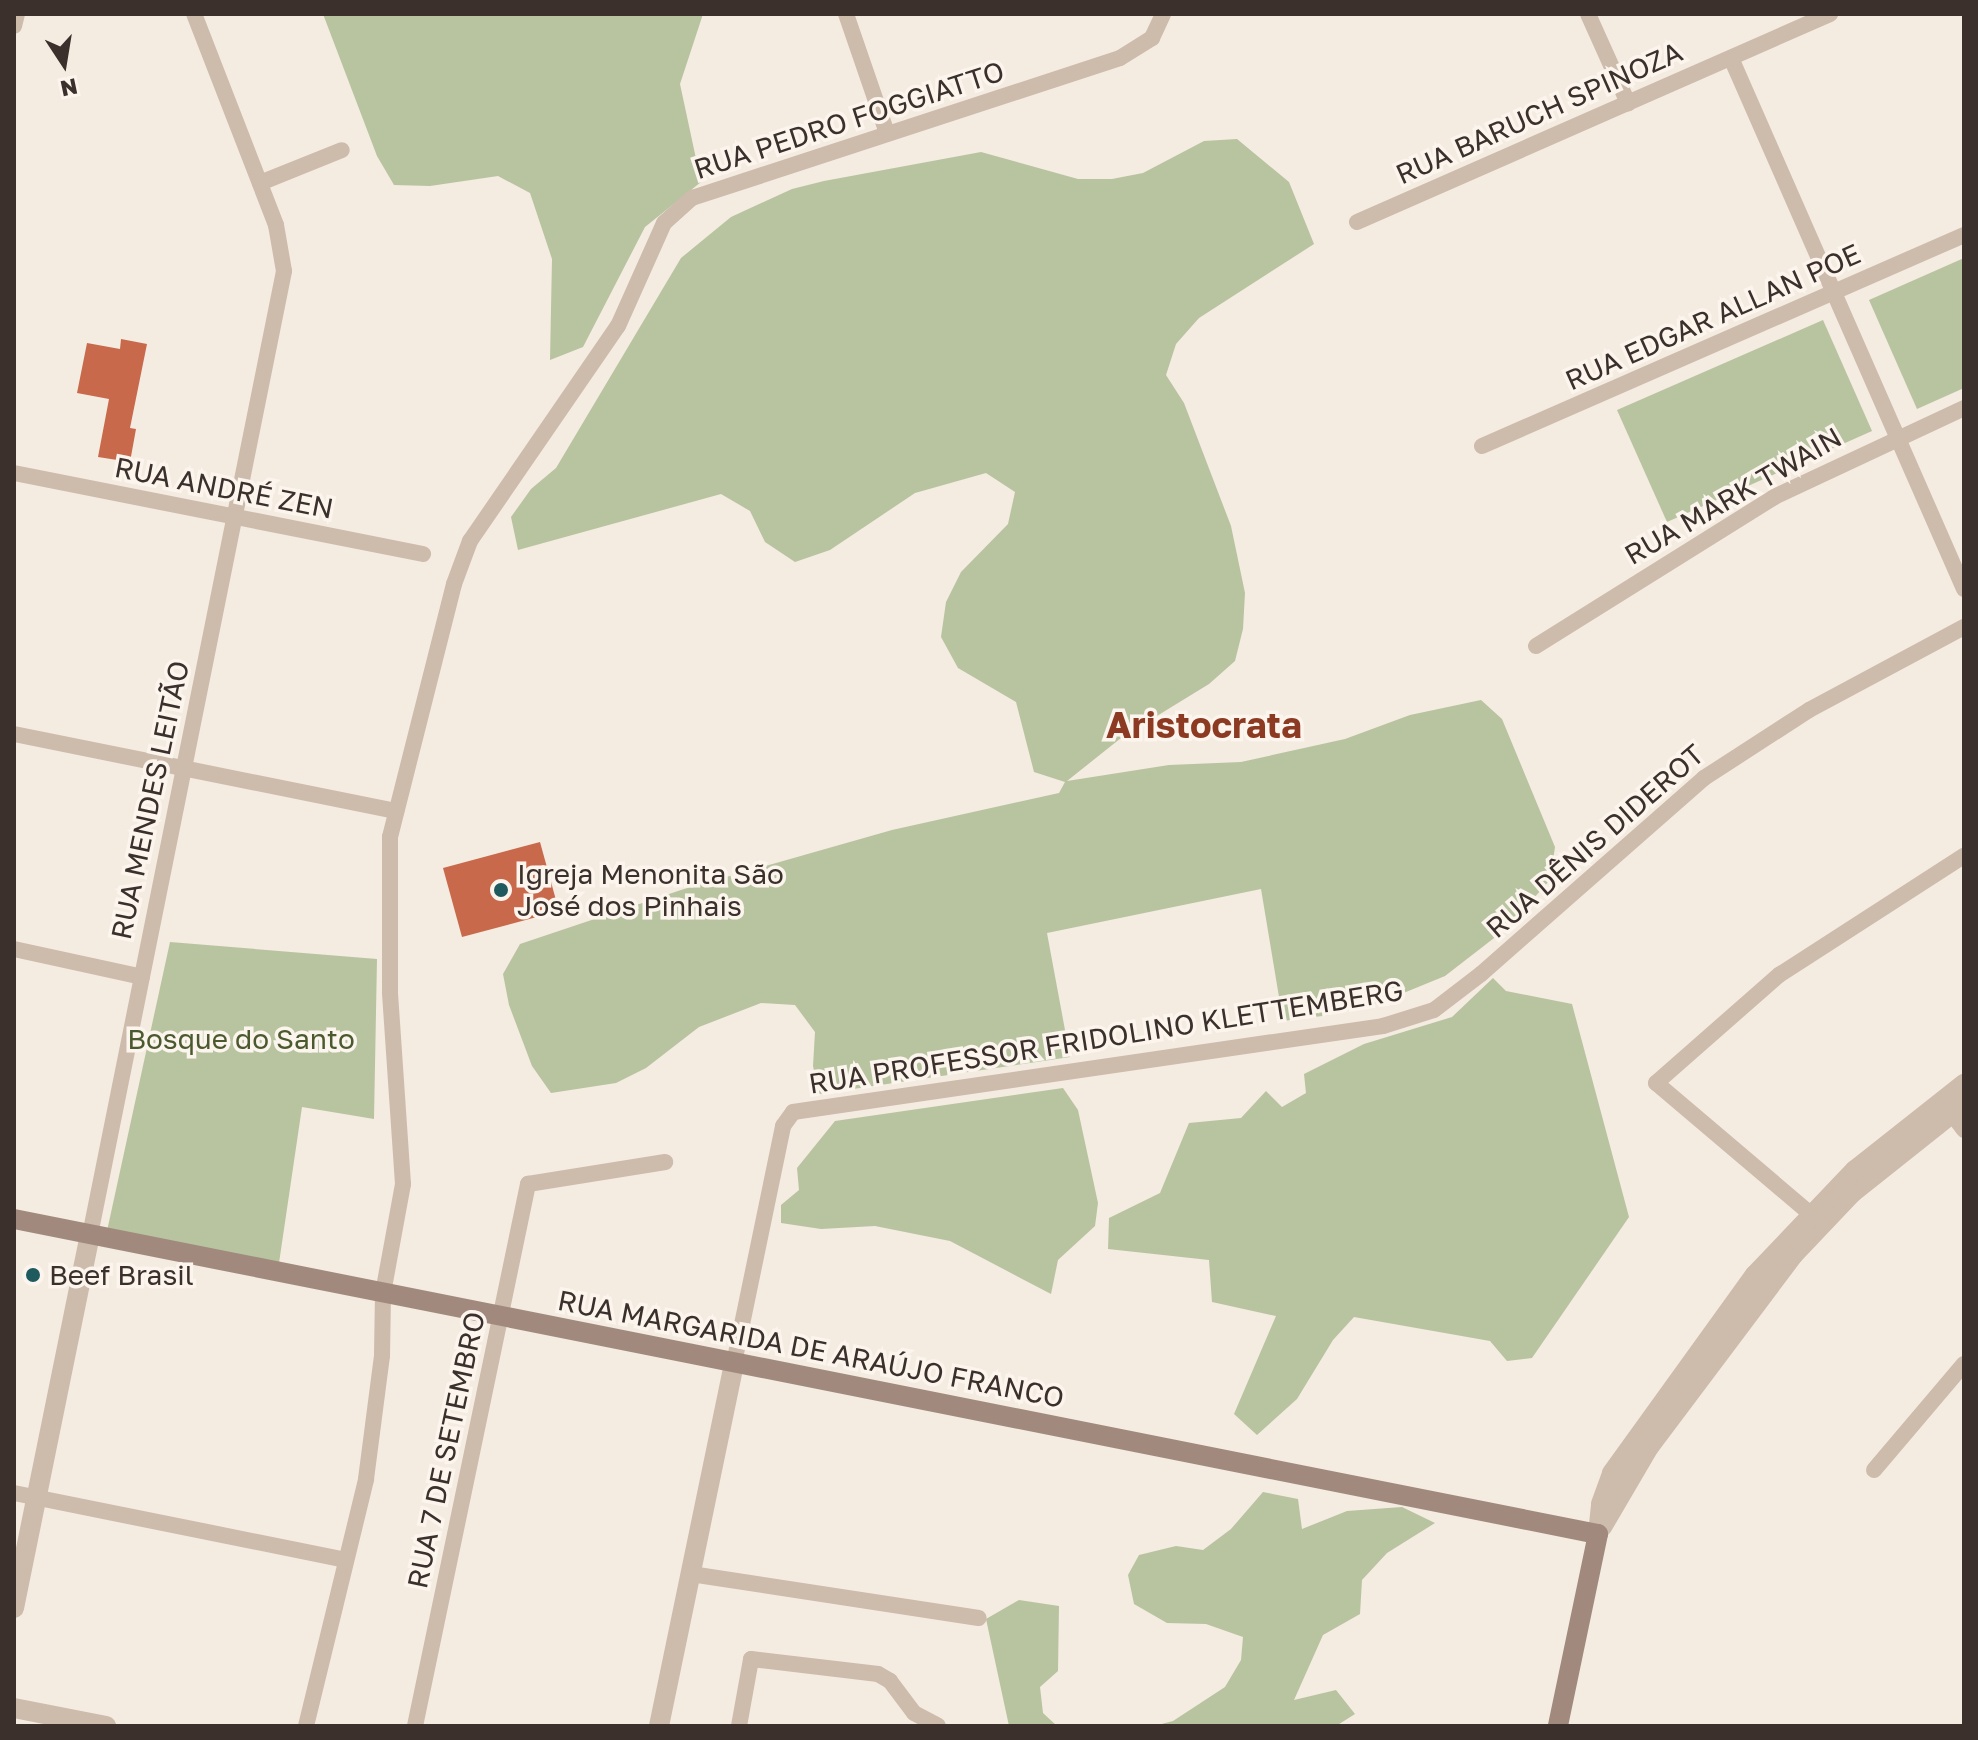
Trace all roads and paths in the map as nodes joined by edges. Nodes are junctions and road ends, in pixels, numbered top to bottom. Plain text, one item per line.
1 (17, 14) edge
2 (194, 14) edge
3 (846, 14) edge
4 (1163, 14) edge
5 (1588, 14) edge
6 (1830, 14) edge
7 (14, 26) edge
8 (1731, 58) junction
9 (1628, 103) junction
10 (887, 133) junction
11 (342, 150) dead end
12 (260, 183) junction
13 (1357, 222) dead end
14 (1964, 235) edge
15 (1834, 292) junction
16 (1964, 408) edge
17 (1897, 437) junction
18 (1482, 446) dead end
19 (14, 473) edge
20 (236, 517) junction
21 (423, 554) dead end
22 (1964, 589) edge
23 (1964, 627) edge
24 (1536, 646) dead end
25 (14, 734) edge
26 (185, 768) junction
27 (396, 811) junction
28 (1964, 856) edge
29 (14, 949) edge
30 (142, 977) junction
31 (1434, 1010) joint
32 (1964, 1084) edge
33 (1952, 1105) edge
34 (1964, 1130) edge
35 (665, 1162) dead end
36 (1815, 1218) junction
37 (14, 1219) edge
38 (90, 1235) junction
39 (383, 1293) junction
40 (500, 1316) junction
41 (734, 1363) junction
42 (1964, 1364) edge
43 (1874, 1470) dead end
44 (14, 1493) edge
45 (36, 1498) junction
46 (1598, 1534) junction
47 (345, 1560) junction
48 (691, 1574) junction
49 (14, 1608) edge
50 (979, 1618) dead end
51 (14, 1708) edge
52 (106, 1726) edge
53 (306, 1726) edge
54 (415, 1726) edge
55 (659, 1726) edge
56 (739, 1726) edge
57 (938, 1726) edge
58 (1558, 1726) edge

1 - 7 street
2 - 12 street, RUA MENDES LEITÃO
3 - 10 street
4 - 10 street, RUA PEDRO FOGGIATTO
5 - 9 street
6 - 8 street, RUA BARUCH SPINOZA
8 - 9 street, RUA BARUCH SPINOZA
8 - 15 street
9 - 13 street, RUA BARUCH SPINOZA
10 - 27 street, RUA PEDRO FOGGIATTO
11 - 12 street
12 - 20 street, RUA MENDES LEITÃO
14 - 15 street, RUA EDGAR ALLAN POE
15 - 17 street
15 - 18 street, RUA EDGAR ALLAN POE
16 - 17 street, RUA MARK TWAIN
17 - 22 street
17 - 24 street, RUA MARK TWAIN
19 - 20 street, RUA ANDRÉ ZEN
20 - 21 street, RUA ANDRÉ ZEN
20 - 26 street, RUA MENDES LEITÃO
23 - 31 street, RUA DÊNIS DIDEROT
25 - 26 street
26 - 27 street
26 - 30 street, RUA MENDES LEITÃO
27 - 39 street, RUA PEDRO FOGGIATTO
28 - 36 street
29 - 30 street
30 - 38 street, RUA MENDES LEITÃO
31 - 41 street, RUA PROFESSOR FRIDOLINO KLETTEMBERG
32 - 33 street
33 - 34 street
33 - 36 street
35 - 40 street, RUA 7 DE SETEMBRO
36 - 46 street
37 - 38 main road, RUA MARGARIDA DE ARAÚJO FRANCO
38 - 39 main road, RUA MARGARIDA DE ARAÚJO FRANCO
38 - 45 street, RUA MENDES LEITÃO
39 - 40 main road, RUA MARGARIDA DE ARAÚJO FRANCO
39 - 47 street, RUA PEDRO FOGGIATTO
40 - 41 main road, RUA MARGARIDA DE ARAÚJO FRANCO
40 - 54 street, RUA 7 DE SETEMBRO
41 - 46 main road, RUA MARGARIDA DE ARAÚJO FRANCO
41 - 48 street
42 - 43 street
44 - 45 street
45 - 47 street
45 - 49 street, RUA MENDES LEITÃO
46 - 58 main road
47 - 53 street, RUA PEDRO FOGGIATTO
48 - 50 street
48 - 55 street
51 - 52 street
56 - 57 street

